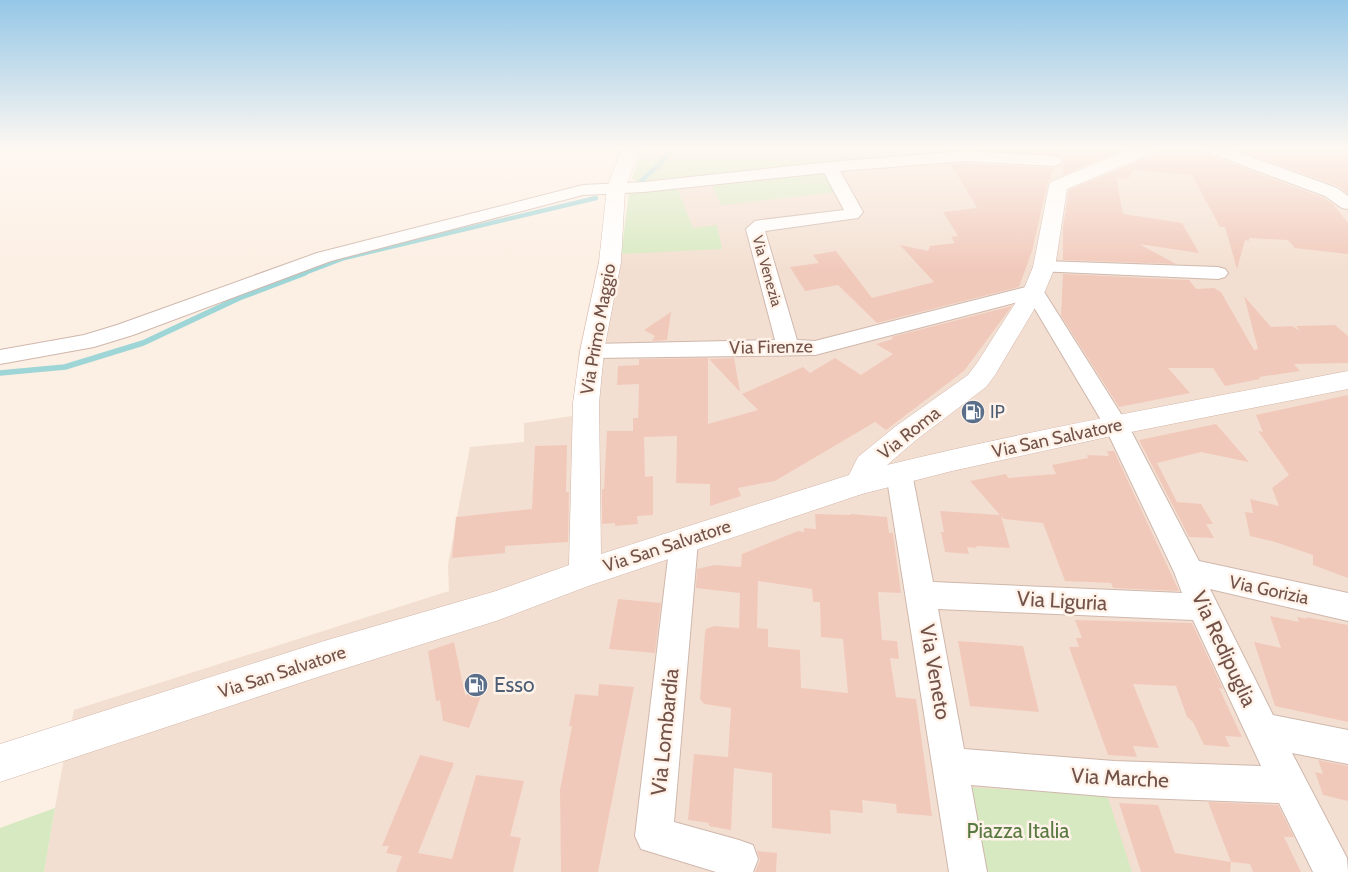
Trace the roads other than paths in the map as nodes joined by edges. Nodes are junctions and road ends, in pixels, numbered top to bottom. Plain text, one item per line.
1 (616, 188) edge
2 (605, 189) edge
3 (842, 189) edge
4 (1058, 189) edge
5 (1322, 189) edge
6 (1348, 204) edge
7 (1044, 268) junction
8 (1218, 273) dead end
9 (1034, 291) junction
10 (788, 346) junction
11 (592, 351) junction
12 (0, 358) edge
13 (1348, 380) edge
14 (1116, 425) junction
15 (899, 473) junction
16 (860, 483) junction
17 (684, 541) junction
18 (1189, 572) junction
19 (584, 573) junction
20 (922, 595) junction
21 (1202, 607) junction
22 (1348, 607) edge
23 (1262, 730) junction
24 (1348, 747) edge
25 (0, 763) edge
26 (950, 766) junction
27 (1289, 785) junction
28 (739, 859) dead end
29 (968, 872) edge
30 (1333, 872) edge

1 - 11 street, Via Primo Maggio
2 - 12 street
3 - 10 street, Via Venezia
4 - 7 street, Via Roma
5 - 6 street
7 - 8 street
7 - 9 street, Via Roma
9 - 10 street, Via Firenze
9 - 14 street
9 - 16 street, Via Roma
10 - 11 street, Via Firenze
11 - 19 street, Via Primo Maggio
13 - 14 street, Via San Salvatore
14 - 15 street, Via San Salvatore
14 - 18 street, Via Redipuglia
15 - 16 street, Via San Salvatore
15 - 20 street, Via Veneto
16 - 17 street, Via San Salvatore
17 - 19 street, Via San Salvatore
17 - 28 street, Via Lombardia
18 - 21 street, Via Redipuglia
18 - 22 street, Via Gorizia
19 - 25 street, Via San Salvatore
20 - 21 street, Via Liguria
20 - 26 street, Via Veneto
21 - 23 street, Via Redipuglia
23 - 24 street
23 - 27 street, Via Redipuglia
26 - 27 street, Via Marche
26 - 29 street, Via Veneto
27 - 30 street, Via Redipuglia

